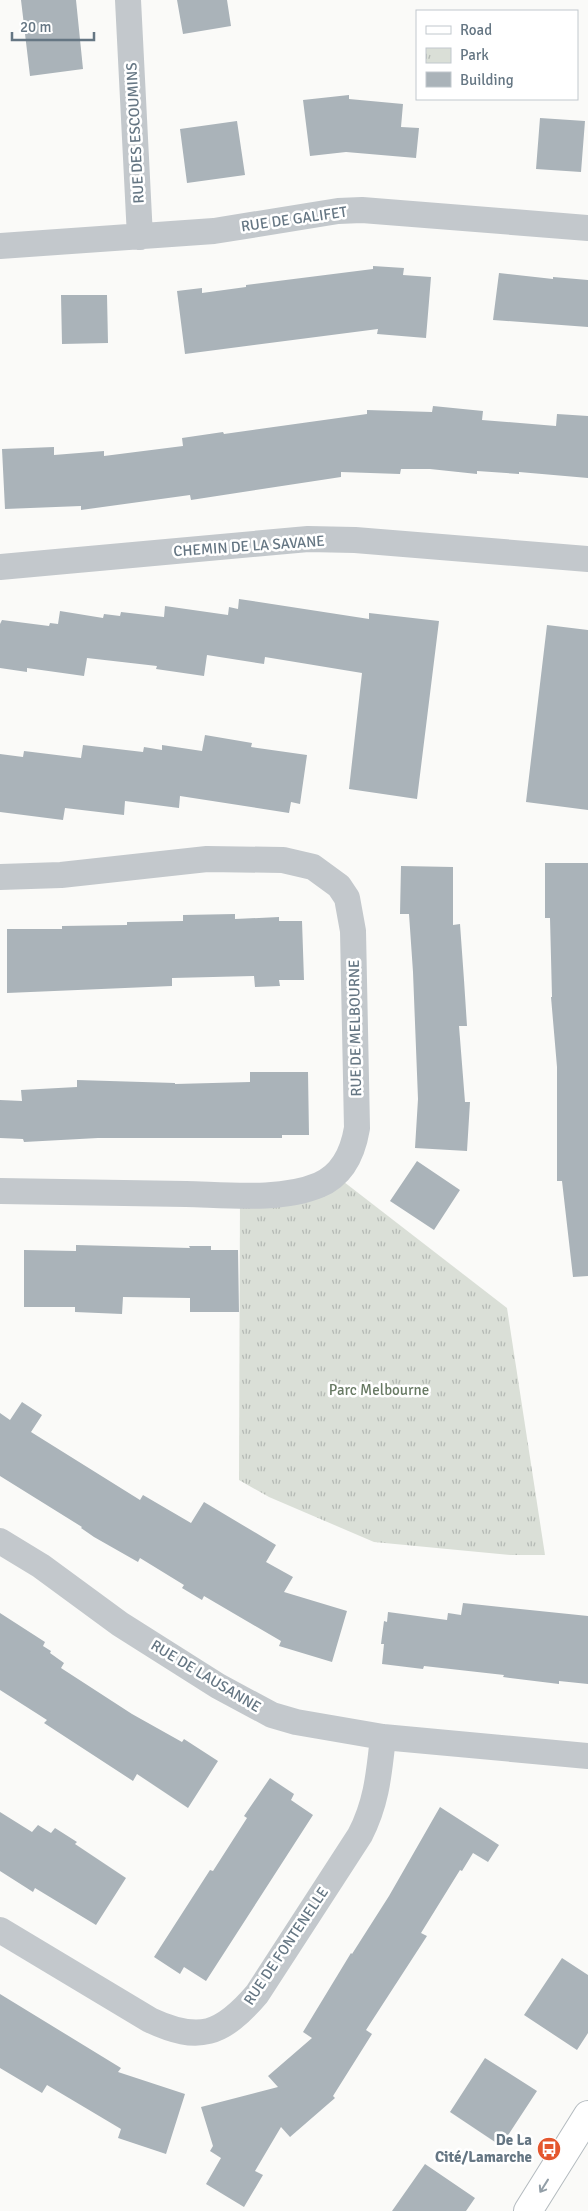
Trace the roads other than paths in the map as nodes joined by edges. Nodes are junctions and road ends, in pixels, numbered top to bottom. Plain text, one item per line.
1 (128, 0) edge
2 (588, 228) edge
3 (140, 237) junction
4 (0, 246) edge
5 (588, 558) edge
6 (0, 567) edge
7 (0, 877) edge
8 (0, 1191) edge
9 (0, 1541) edge
10 (383, 1738) junction
11 (588, 1756) edge
12 (0, 1930) edge
13 (588, 2115) edge
14 (528, 2211) edge

1 - 3 street, RUE DES ESCOUMINS
2 - 3 street, RUE DE GALIFET
3 - 4 street, RUE DE GALIFET
5 - 6 street, CHEMIN DE LA SAVANE
7 - 8 street, RUE DE MELBOURNE
9 - 10 street, RUE DE LAUSANNE
10 - 11 street, RUE DE LAUSANNE
10 - 12 street, RUE DE FONTENELLE
13 -> 14 street

